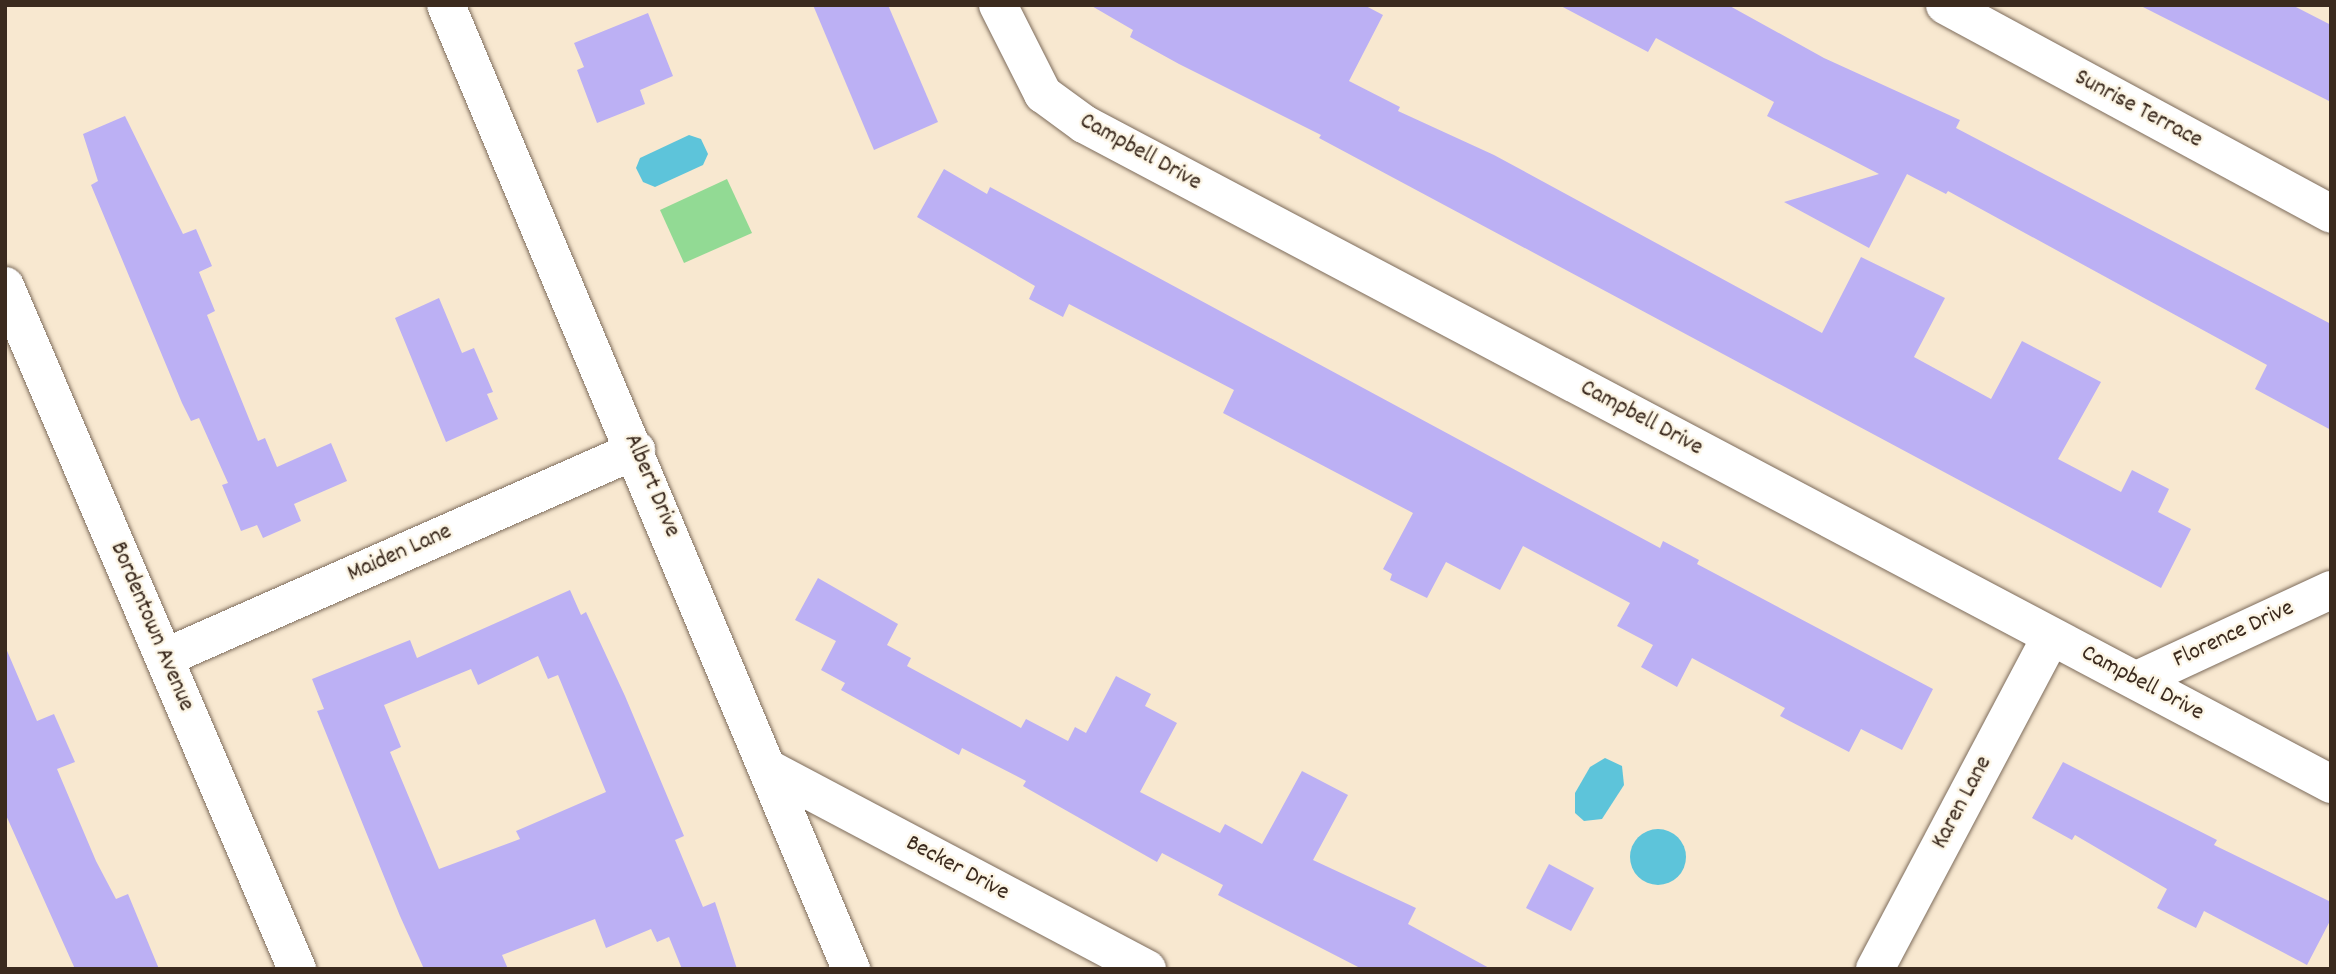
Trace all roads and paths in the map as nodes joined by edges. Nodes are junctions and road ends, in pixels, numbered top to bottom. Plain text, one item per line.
1 (446, 5) edge
2 (998, 5) edge
3 (1945, 5) edge
4 (2331, 214) edge
5 (5, 286) edge
6 (636, 450) junction
7 (2331, 590) edge
8 (2051, 637) junction
9 (164, 658) junction
10 (2137, 680) junction
11 (767, 768) junction
12 (2331, 784) edge
13 (297, 969) edge
14 (851, 969) edge
15 (1147, 969) edge
16 (1875, 969) edge

1 - 6 street, Albert Drive
2 - 8 street, Campbell Drive
3 - 4 street, Sunrise Terrace
5 - 9 street, Bordentown Avenue
6 - 9 street, Maiden Lane
6 - 11 street, Albert Drive
7 - 10 street, Florence Drive
8 - 10 street, Campbell Drive
8 - 16 street, Karen Lane
9 - 13 street, Bordentown Avenue
10 - 12 street, Campbell Drive
11 - 14 street, Albert Drive
11 - 15 street, Becker Drive

